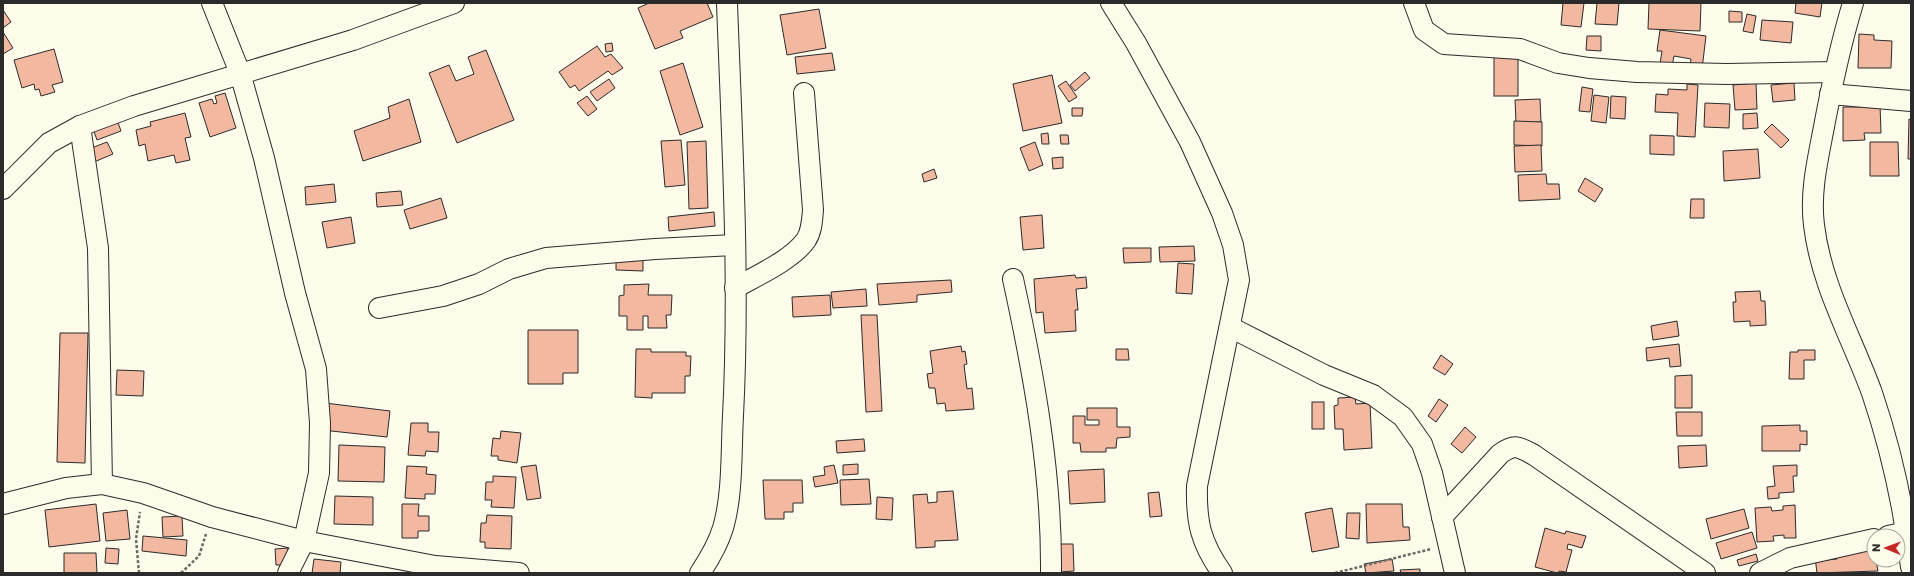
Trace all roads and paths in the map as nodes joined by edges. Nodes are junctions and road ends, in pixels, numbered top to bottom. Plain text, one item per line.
1 (212, 3) edge
2 (454, 3) edge
3 (727, 3) edge
4 (1111, 3) edge
5 (1414, 3) edge
6 (1853, 3) edge
7 (1834, 72) junction
8 (240, 73) junction
9 (804, 93) dead end
10 (1830, 94) junction
11 (1911, 101) edge
12 (80, 126) junction
13 (3, 189) edge
14 (734, 245) junction
15 (1012, 279) dead end
16 (735, 288) junction
17 (379, 308) dead end
18 (1230, 327) junction
19 (102, 484) junction
20 (143, 493) junction
21 (3, 504) edge
22 (212, 516) junction
23 (1442, 517) junction
24 (1907, 532) joint
25 (304, 541) junction
26 (1866, 541) edge
27 (1448, 545) junction
28 (1911, 567) edge
29 (139, 573) edge
30 (181, 573) edge
31 (288, 573) edge
32 (519, 573) edge
33 (700, 573) edge
34 (1051, 573) edge
35 (1222, 573) edge
36 (1335, 573) edge
37 (1455, 573) edge
38 (1705, 573) edge
39 (1760, 573) edge

1 - 8 street
2 - 8 street
3 - 14 street
4 - 18 street
5 - 7 street
6 - 7 street
7 - 10 street
8 - 12 street
8 - 25 street
9 - 16 street
10 - 11 street
10 - 24 street
12 - 13 street
12 - 19 street
14 - 16 street
14 - 17 street
15 - 34 street
16 - 33 street
18 - 23 street
18 - 35 street
19 - 20 street
19 - 21 street
20 - 22 street
20 - 29 path
22 - 25 street
22 - 30 path
23 - 27 street
23 - 38 street
24 - 28 street
25 - 31 street
25 - 32 street
26 - 39 street
27 - 36 path
27 - 37 street

